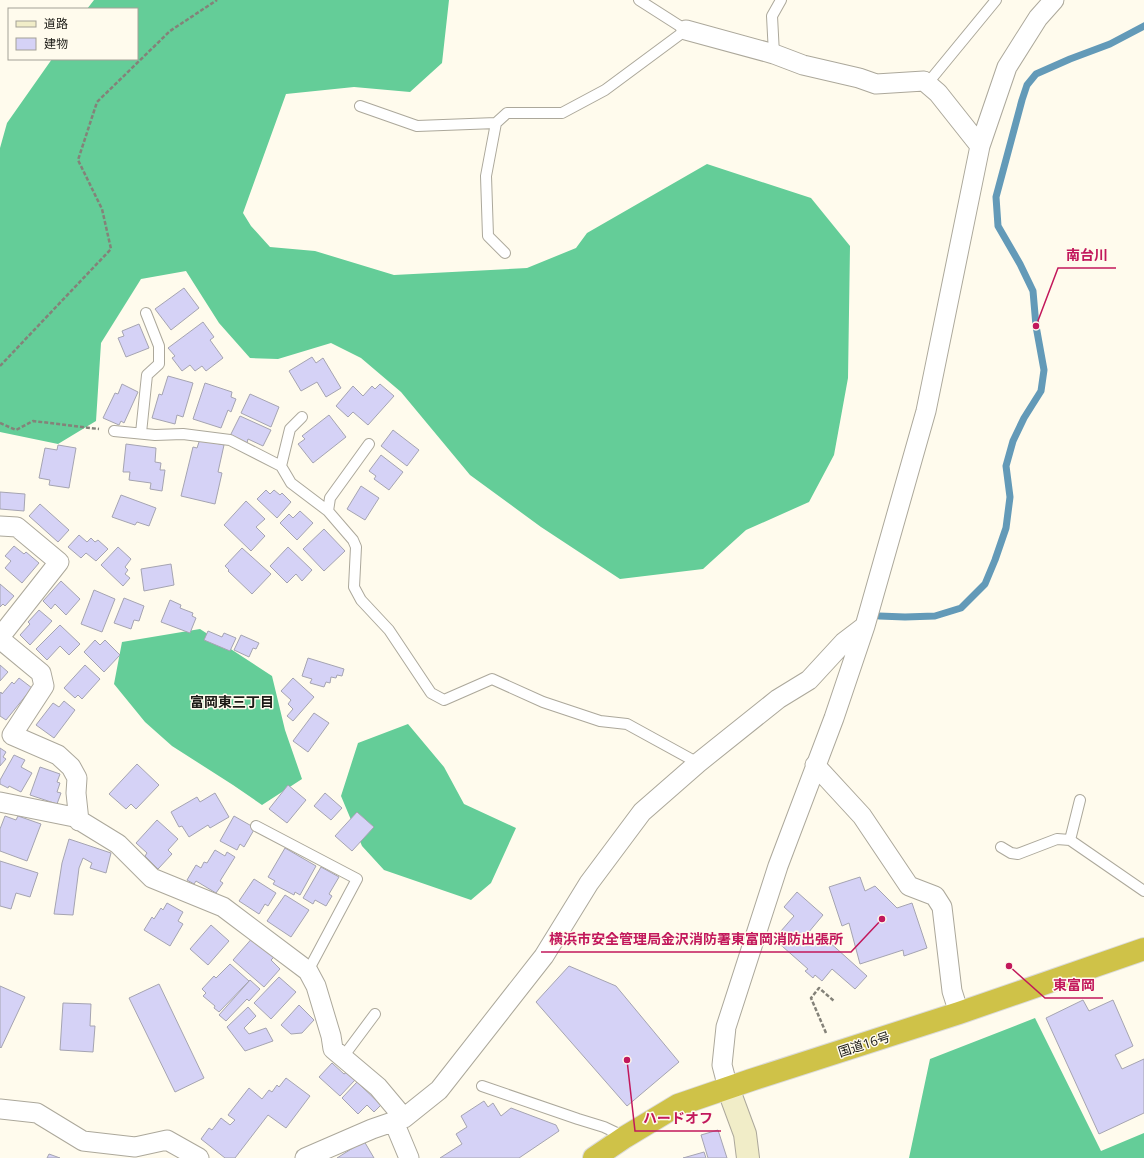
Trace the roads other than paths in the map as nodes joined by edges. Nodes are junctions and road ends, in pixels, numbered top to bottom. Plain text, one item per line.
1 (639, 0) edge
2 (781, 0) edge
3 (996, 0) edge
4 (1054, 0) edge
5 (686, 30) junction
6 (774, 54) junction
7 (927, 84) junction
8 (360, 106) dead end
9 (496, 122) junction
10 (980, 146) junction
11 (505, 253) dead end
12 (146, 313) dead end
13 (302, 417) dead end
14 (114, 431) road end
15 (141, 433) junction
16 (369, 444) dead end
17 (281, 466) junction
18 (328, 511) junction
19 (0, 526) edge
20 (866, 626) junction
21 (0, 638) edge
22 (698, 763) junction
23 (815, 765) junction
24 (1080, 800) dead end
25 (0, 802) edge
26 (79, 821) junction
27 (256, 826) dead end
28 (1070, 840) junction
29 (1001, 847) dead end
30 (1144, 892) edge
31 (1144, 949) edge
32 (308, 970) junction
33 (959, 1013) junction
34 (375, 1014) dead end
35 (343, 1058) junction
36 (482, 1086) dead end
37 (728, 1088) junction
38 (0, 1108) edge
39 (399, 1120) junction
40 (625, 1137) junction
41 (200, 1158) edge
42 (305, 1158) edge
43 (409, 1158) edge
44 (594, 1158) edge
45 (748, 1158) edge

1 - 5 lane
2 - 6 lane
3 - 7 lane
4 - 10 street
5 - 6 street
5 - 9 lane
6 - 7 street
7 - 10 street
8 - 9 lane
9 - 11 lane
10 - 20 street
12 - 15 lane
13 - 17 lane
14 - 15 lane
15 - 17 lane
16 - 18 lane
17 - 18 lane
18 - 22 lane
19 - 21 street
20 - 22 street
20 - 23 street
21 - 26 street
22 - 39 street
23 - 33 street
23 - 37 street
24 - 28 lane
25 - 26 street
26 - 32 street
27 - 32 lane
28 - 29 lane
28 - 30 lane
31 - 33 highway, 国道16号
32 - 35 street
33 - 37 highway, 国道16号
34 - 35 lane
35 - 39 street
36 - 40 lane
37 - 40 highway, 国道16号
37 - 45 street
38 - 41 street
39 - 42 street
39 - 43 street
40 - 44 highway, 国道16号

